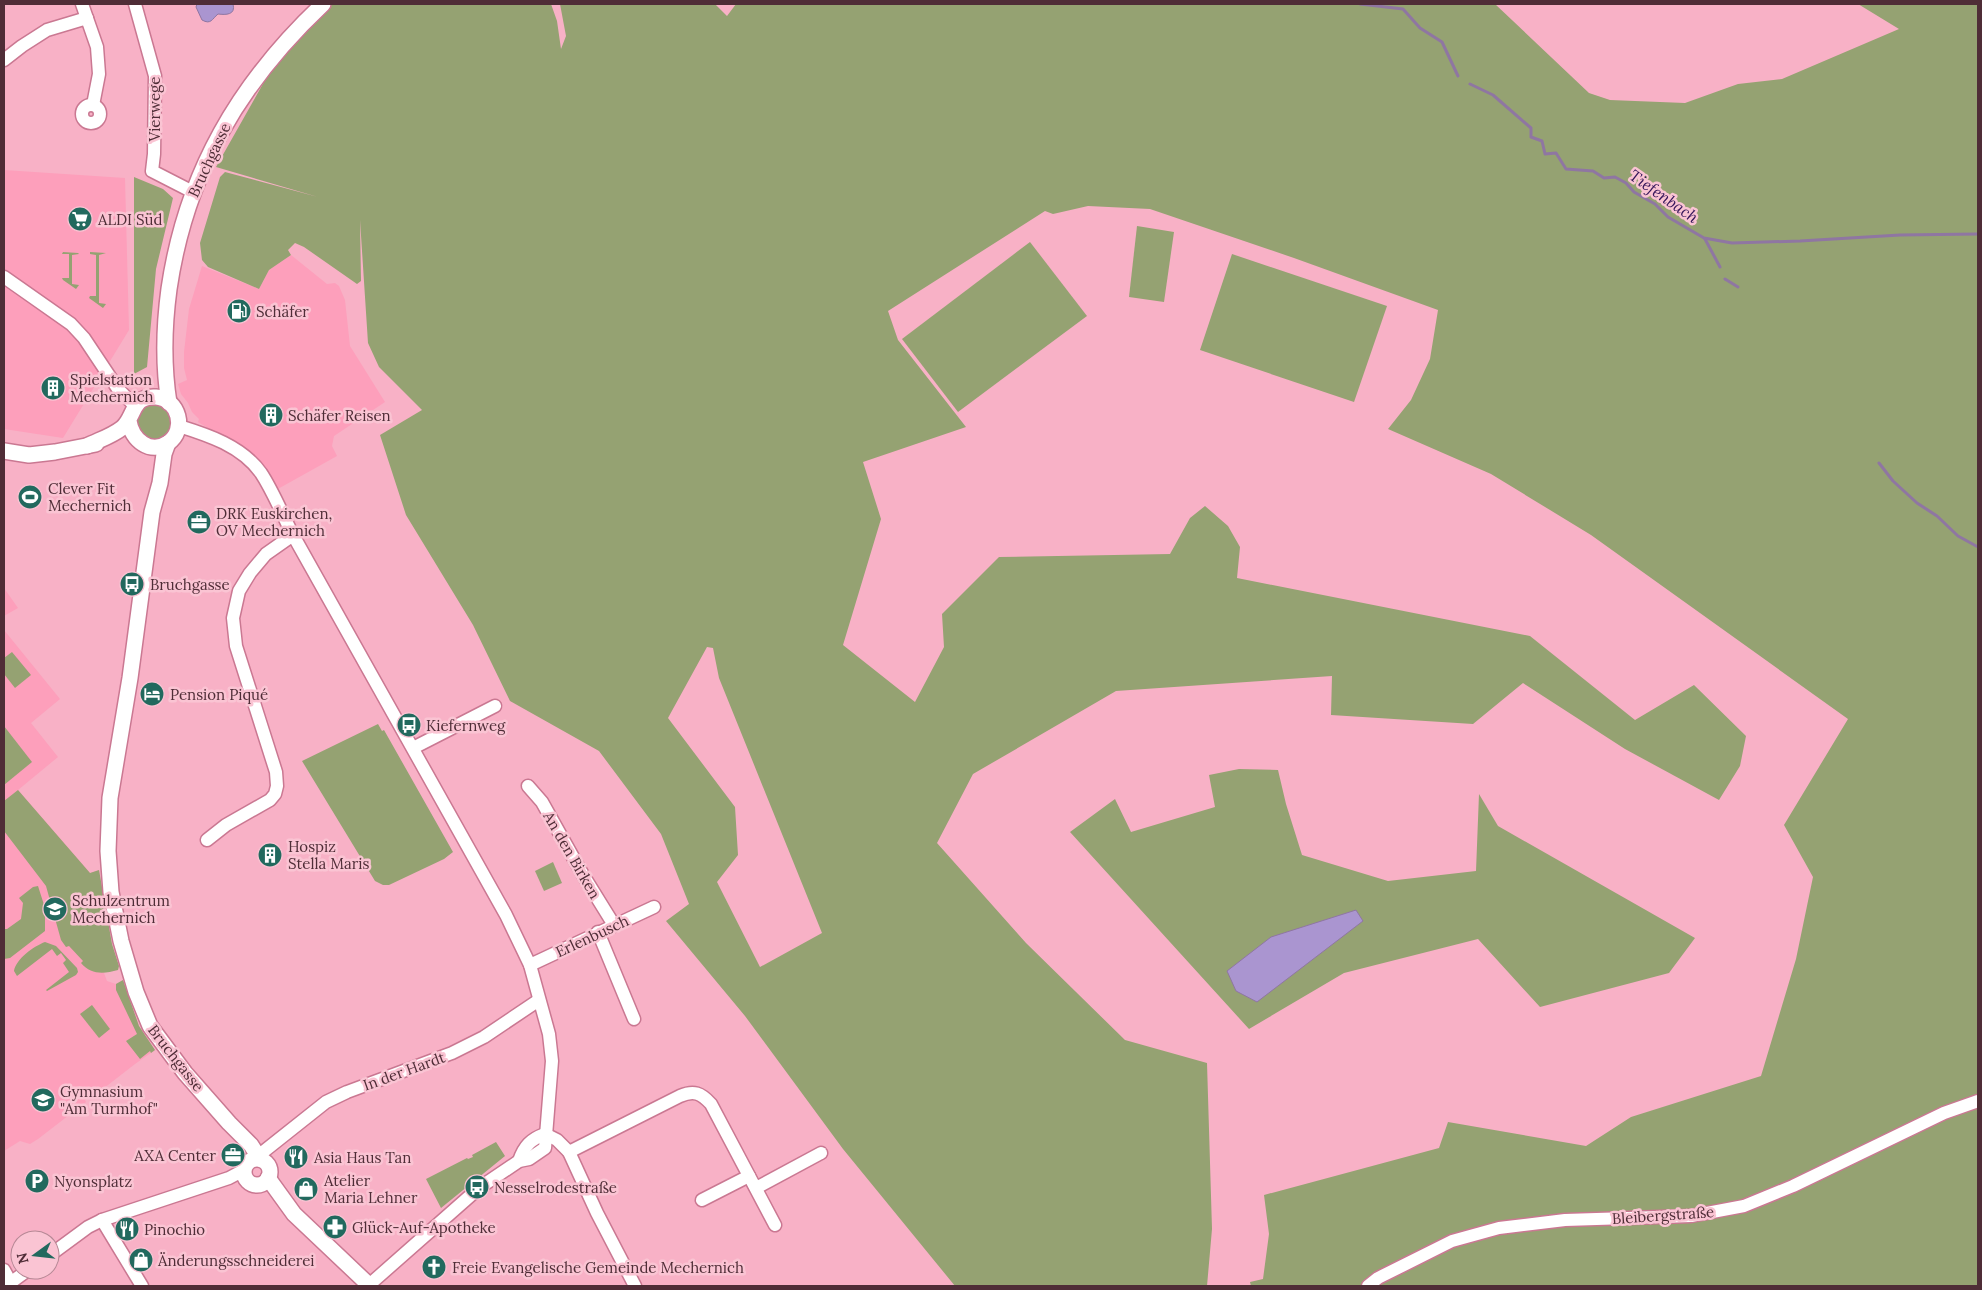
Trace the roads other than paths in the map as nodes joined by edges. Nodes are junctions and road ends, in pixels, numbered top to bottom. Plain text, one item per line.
1 (82, 4) edge
2 (135, 4) edge
3 (323, 4) edge
4 (87, 18) junction
5 (4, 60) edge
6 (93, 105) dead end
7 (193, 192) junction
8 (4, 277) edge
9 (165, 348) junction
10 (148, 398) junction
11 (170, 403) junction
12 (135, 406) junction
13 (129, 421) junction
14 (179, 426) junction
15 (168, 443) junction
16 (143, 444) junction
17 (87, 446) junction
18 (4, 451) edge
19 (152, 512) junction
20 (293, 534) junction
21 (495, 706) dead end
22 (412, 748) junction
23 (528, 786) dead end
24 (207, 840) dead end
25 (654, 907) dead end
26 (614, 925) junction
27 (598, 932) junction
28 (530, 965) junction
29 (540, 1000) junction
30 (634, 1019) dead end
31 (1978, 1101) edge
32 (545, 1134) junction
33 (569, 1152) junction
34 (821, 1154) dead end
35 (253, 1161) junction
36 (749, 1176) junction
37 (263, 1181) junction
38 (756, 1188) junction
39 (702, 1200) dead end
40 (102, 1220) junction
41 (775, 1224) dead end
42 (60, 1248) edge
43 (4, 1270) edge
44 (9, 1284) edge
45 (142, 1286) edge
46 (369, 1286) edge
47 (635, 1286) edge
48 (1368, 1286) edge

1 - 4 street
2 - 7 street, Vierwege
3 - 7 main road, Bruchgasse
4 - 5 street
4 - 6 street
7 - 9 main road, Bruchgasse
8 - 12 street
9 - 10 main road, Bruchgasse
9 - 11 main road, Bruchgasse
10 - 11 main road
10 - 12 main road
11 - 14 main road
12 - 13 main road
13 - 16 main road
13 - 17 main road
14 - 15 main road
14 - 20 street
15 - 16 main road
15 - 19 main road, Bruchgasse
16 - 17 main road
16 - 19 main road, Bruchgasse
17 - 18 main road
19 - 35 main road, Bruchgasse
20 - 22 street
20 - 24 street
21 - 22 street
22 - 28 street
23 - 26 street, An den Birken
25 - 26 street, Erlenbusch
26 - 27 street, Erlenbusch
27 - 28 street, Erlenbusch
27 - 30 street
28 - 29 street
29 - 32 street
29 - 35 street, In der Hardt
31 - 48 street, Bleibergstraße
32 - 33 street
32 - 46 street
33 - 36 street
33 - 47 street
34 - 38 street
35 - 37 main road
35 - 37 main road
35 - 40 street, In der Hardt
36 - 38 street
36 - 39 street
37 - 46 main road
38 - 41 street
40 - 42 street, In der Hardt
40 - 45 street
43 - 44 street

